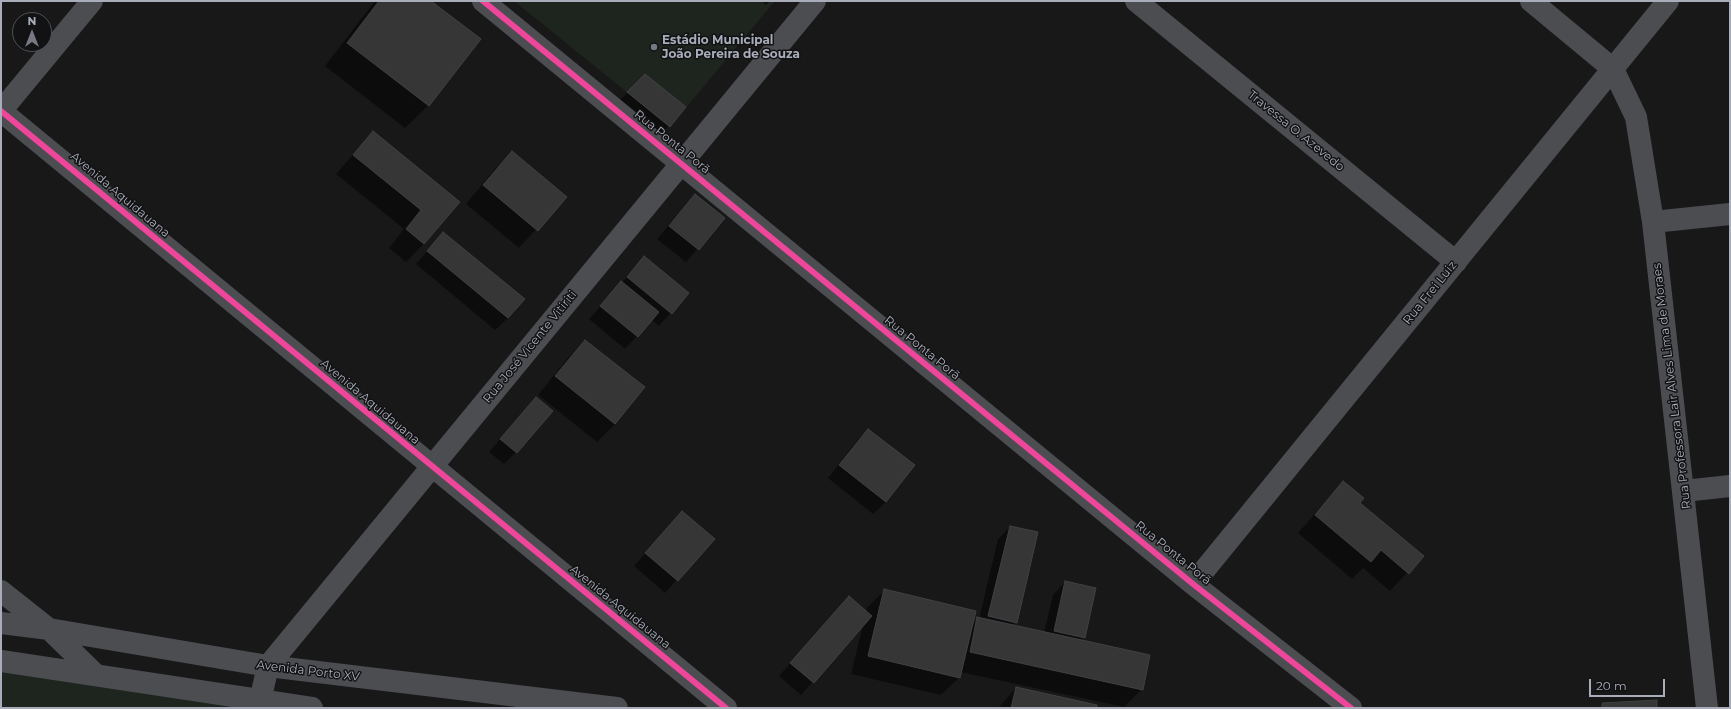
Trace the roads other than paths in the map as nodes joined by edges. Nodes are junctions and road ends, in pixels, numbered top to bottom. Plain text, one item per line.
1 (92, 1) edge
2 (483, 1) edge
3 (815, 1) edge
4 (1136, 1) edge
5 (1531, 1) edge
6 (1668, 1) edge
7 (1613, 69) junction
8 (1, 111) edge
9 (681, 164) junction
10 (1730, 214) edge
11 (1653, 222) junction
12 (1456, 262) junction
13 (431, 467) junction
14 (1730, 486) edge
15 (1684, 491) junction
16 (1193, 584) junction
17 (1, 590) edge
18 (1, 623) edge
19 (50, 629) junction
20 (1, 661) edge
21 (268, 666) junction
22 (94, 674) junction
23 (260, 700) junction
24 (492, 701) edge
25 (312, 708) edge
26 (617, 708) edge
27 (726, 708) edge
28 (1351, 708) edge
29 (1707, 708) edge

1 - 8 street
2 - 9 street, Rua Ponta Porã
3 - 9 street, Rua José Vicente Vitiriti
4 - 12 street, Travessa O. Azevedo
5 - 7 street
6 - 7 street, Rua Frei Luiz
7 - 11 street, Rua Professora Lair Alves Lima de Moraes
7 - 12 street, Rua Frei Luiz
8 - 13 street, Avenida Aquidauana
9 - 13 street, Rua José Vicente Vitiriti
9 - 16 street, Rua Ponta Porã
10 - 11 street
11 - 15 street, Rua Professora Lair Alves Lima de Moraes
12 - 16 street, Rua Frei Luiz
13 - 21 street, Rua José Vicente Vitiriti
13 - 27 street, Avenida Aquidauana
14 - 15 street
15 - 29 street, Rua Professora Lair Alves Lima de Moraes
16 - 28 street, Rua Ponta Porã
17 - 19 street
18 - 19 street, Avenida Porto XV
19 - 21 street, Avenida Porto XV
19 - 22 street
20 - 22 street
21 - 23 street, Rua José Vicente Vitiriti
21 - 24 street, Avenida Porto XV
22 - 23 street
23 - 25 street
24 - 26 street, Avenida Porto XV

